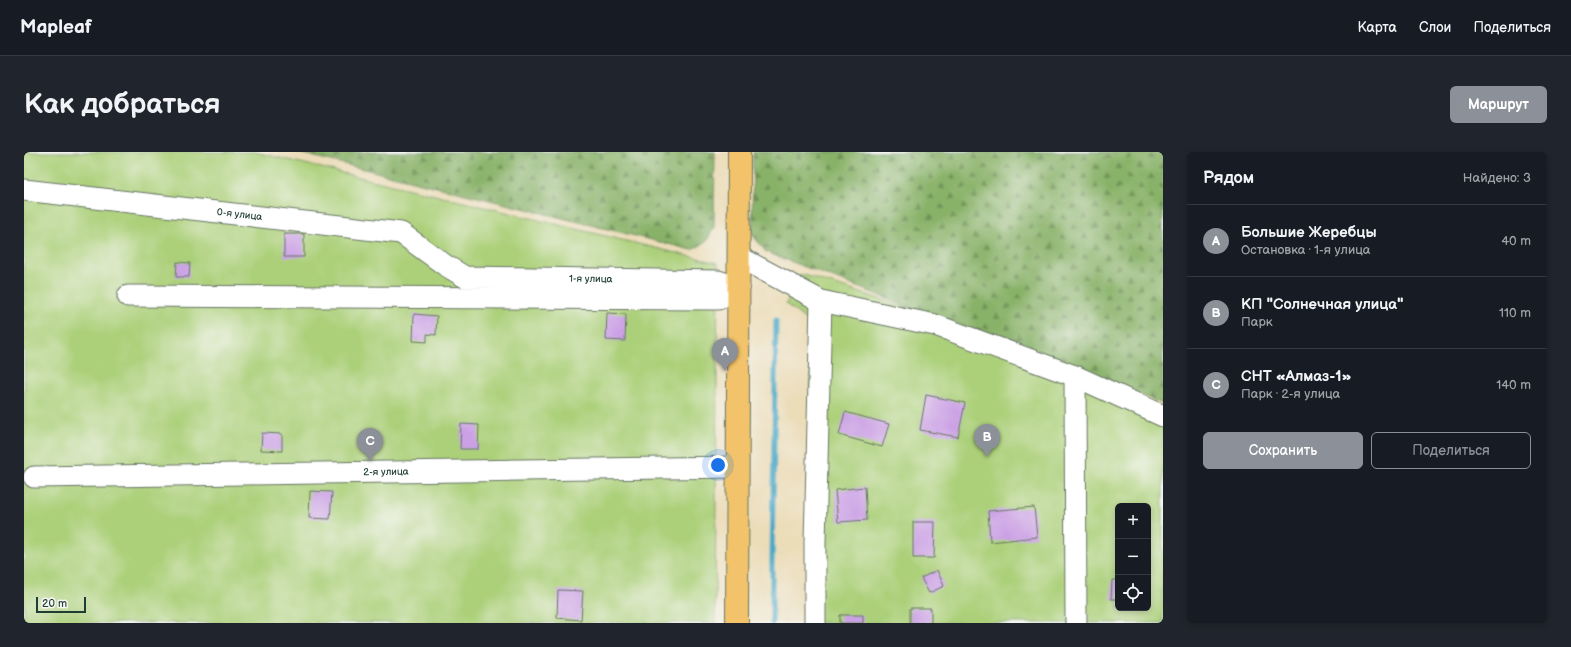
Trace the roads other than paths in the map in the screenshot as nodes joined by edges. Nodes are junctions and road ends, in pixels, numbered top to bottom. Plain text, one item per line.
1 (739, 152) edge
2 (24, 190) edge
3 (739, 257) junction
4 (445, 265) joint
5 (739, 288) junction
6 (128, 296) dead end
7 (820, 301) junction
8 (1075, 376) junction
9 (1163, 416) edge
10 (738, 467) junction
11 (34, 477) dead end
12 (737, 623) edge
13 (815, 623) edge
14 (1076, 623) edge

1 - 3 main road
2 - 4 street, 0-я улица
3 - 5 main road
3 - 7 street
4 - 5 street, 1-я улица
5 - 6 street
5 - 10 main road
7 - 8 street
7 - 13 street
8 - 9 street
8 - 14 street
10 - 11 street, 2-я улица
10 - 12 main road

